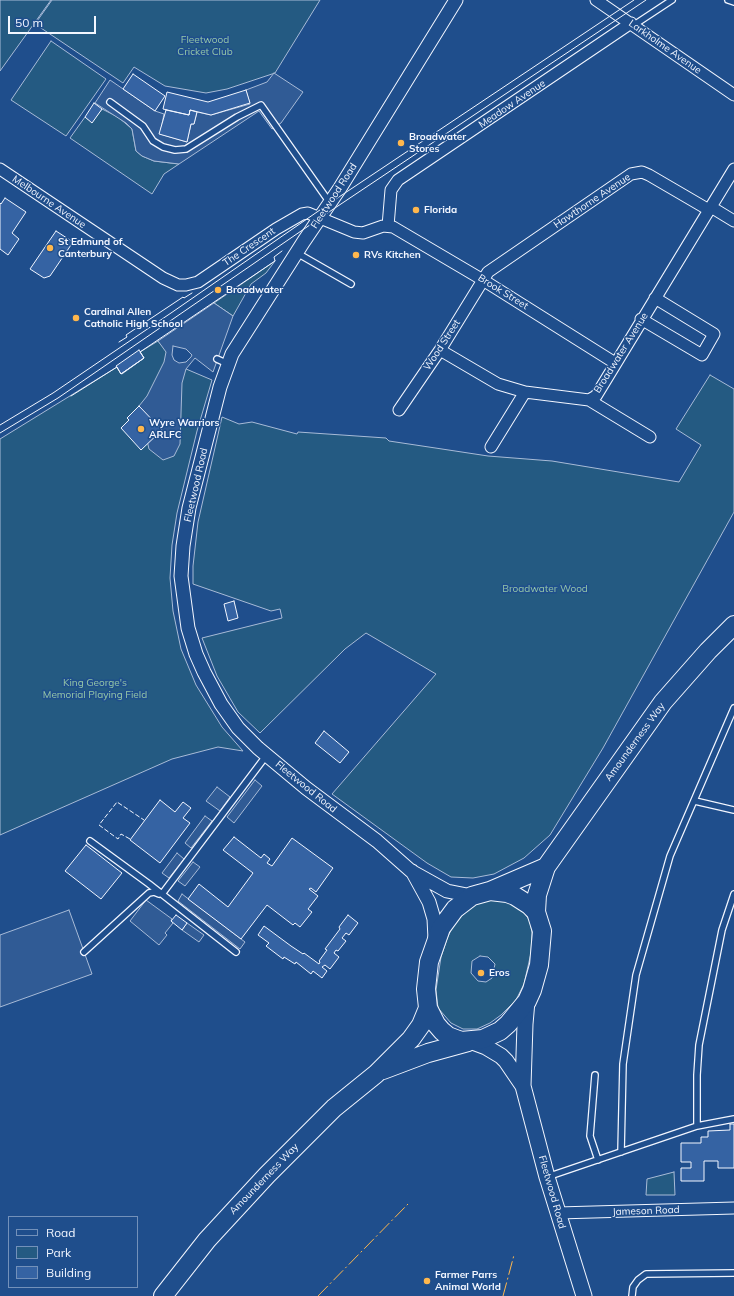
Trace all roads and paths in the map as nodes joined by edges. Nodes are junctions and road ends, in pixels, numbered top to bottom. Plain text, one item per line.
1 (456, 0) edge
2 (596, 0) edge
3 (672, 0) edge
4 (728, 0) edge
5 (734, 2) edge
6 (633, 24) junction
7 (734, 95) edge
8 (110, 102) dead end
9 (0, 169) edge
10 (734, 169) edge
11 (330, 203) junction
12 (710, 208) junction
13 (320, 218) junction
14 (734, 221) edge
15 (388, 226) junction
16 (297, 253) junction
17 (483, 280) junction
18 (351, 284) dead end
19 (178, 285) joint
20 (655, 298) junction
21 (642, 319) junction
22 (440, 350) junction
23 (615, 363) junction
24 (525, 392) junction
25 (589, 400) junction
26 (399, 410) dead end
27 (650, 437) dead end
28 (491, 448) dead end
29 (734, 625) edge
30 (734, 708) edge
31 (267, 755) junction
32 (694, 801) junction
33 (734, 810) edge
34 (90, 841) dead end
35 (546, 867) junction
36 (412, 871) junction
37 (490, 891) junction
38 (162, 894) junction
39 (734, 894) edge
40 (472, 896) junction
41 (536, 912) junction
42 (435, 940) junction
43 (84, 952) dead end
44 (236, 952) dead end
45 (527, 1001) junction
46 (428, 1008) junction
47 (469, 1041) junction
48 (376, 1074) junction
49 (595, 1074) dead end
50 (523, 1086) junction
51 (734, 1119) edge
52 (697, 1126) junction
53 (621, 1152) junction
54 (598, 1160) junction
55 (547, 1177) junction
56 (734, 1208) edge
57 (558, 1213) junction
58 (734, 1273) edge
59 (163, 1296) edge
60 (584, 1296) edge
61 (632, 1296) edge

1 - 11 street, Fleetwood Road
2 - 6 street, Larkholme Avenue
3 - 6 lane
4 - 5 lane
6 - 7 street, Larkholme Avenue
6 - 15 street, Meadow Avenue
8 - 11 lane
9 - 19 street, Melbourne Avenue
10 - 12 street, Broadwater Avenue
11 - 13 street, Fleetwood Road
12 - 14 street, Hawthorne Avenue
12 - 17 street, Hawthorne Avenue
12 - 20 street, Broadwater Avenue
13 - 15 street
13 - 16 street, Fleetwood Road
13 - 19 street, The Crescent
15 - 17 street, Brook Street
16 - 18 lane
16 - 31 street, Fleetwood Road
17 - 22 street, Wood Street
17 - 23 street, Brook Street
20 - 21 street, Broadwater Avenue
20 - 21 street
21 - 23 street, Broadwater Avenue
22 - 24 street, Broadwater Avenue
22 - 26 street, Wood Street
23 - 25 street, Broadwater Avenue
24 - 25 street, Broadwater Avenue
24 - 28 street
25 - 27 street
29 - 35 highway, Amounderness Way
30 - 32 lane
31 - 36 street, Fleetwood Road
31 - 38 lane
32 - 33 lane
32 - 53 lane
34 - 38 lane
35 - 37 highway
35 - 41 highway, Amounderness Way
36 - 40 street, Fleetwood Road
36 - 42 street, Fleetwood Road
37 - 40 highway
37 - 41 highway
38 - 43 lane
38 - 44 lane
39 - 52 lane
40 - 42 highway
41 - 45 highway
42 - 46 highway
45 - 47 highway
45 - 50 main road, Fleetwood Road
46 - 47 highway
46 - 48 highway, Amounderness Way
47 - 48 highway, Amounderness Way
47 - 50 main road, Fleetwood Road
48 - 59 highway, Amounderness Way
49 - 54 lane
50 - 55 main road, Fleetwood Road
51 - 52 lane
52 - 53 lane
53 - 54 lane
54 - 55 lane
55 - 57 main road, Fleetwood Road
56 - 57 street, Jameson Road
57 - 60 main road, Fleetwood Road
58 - 61 lane

